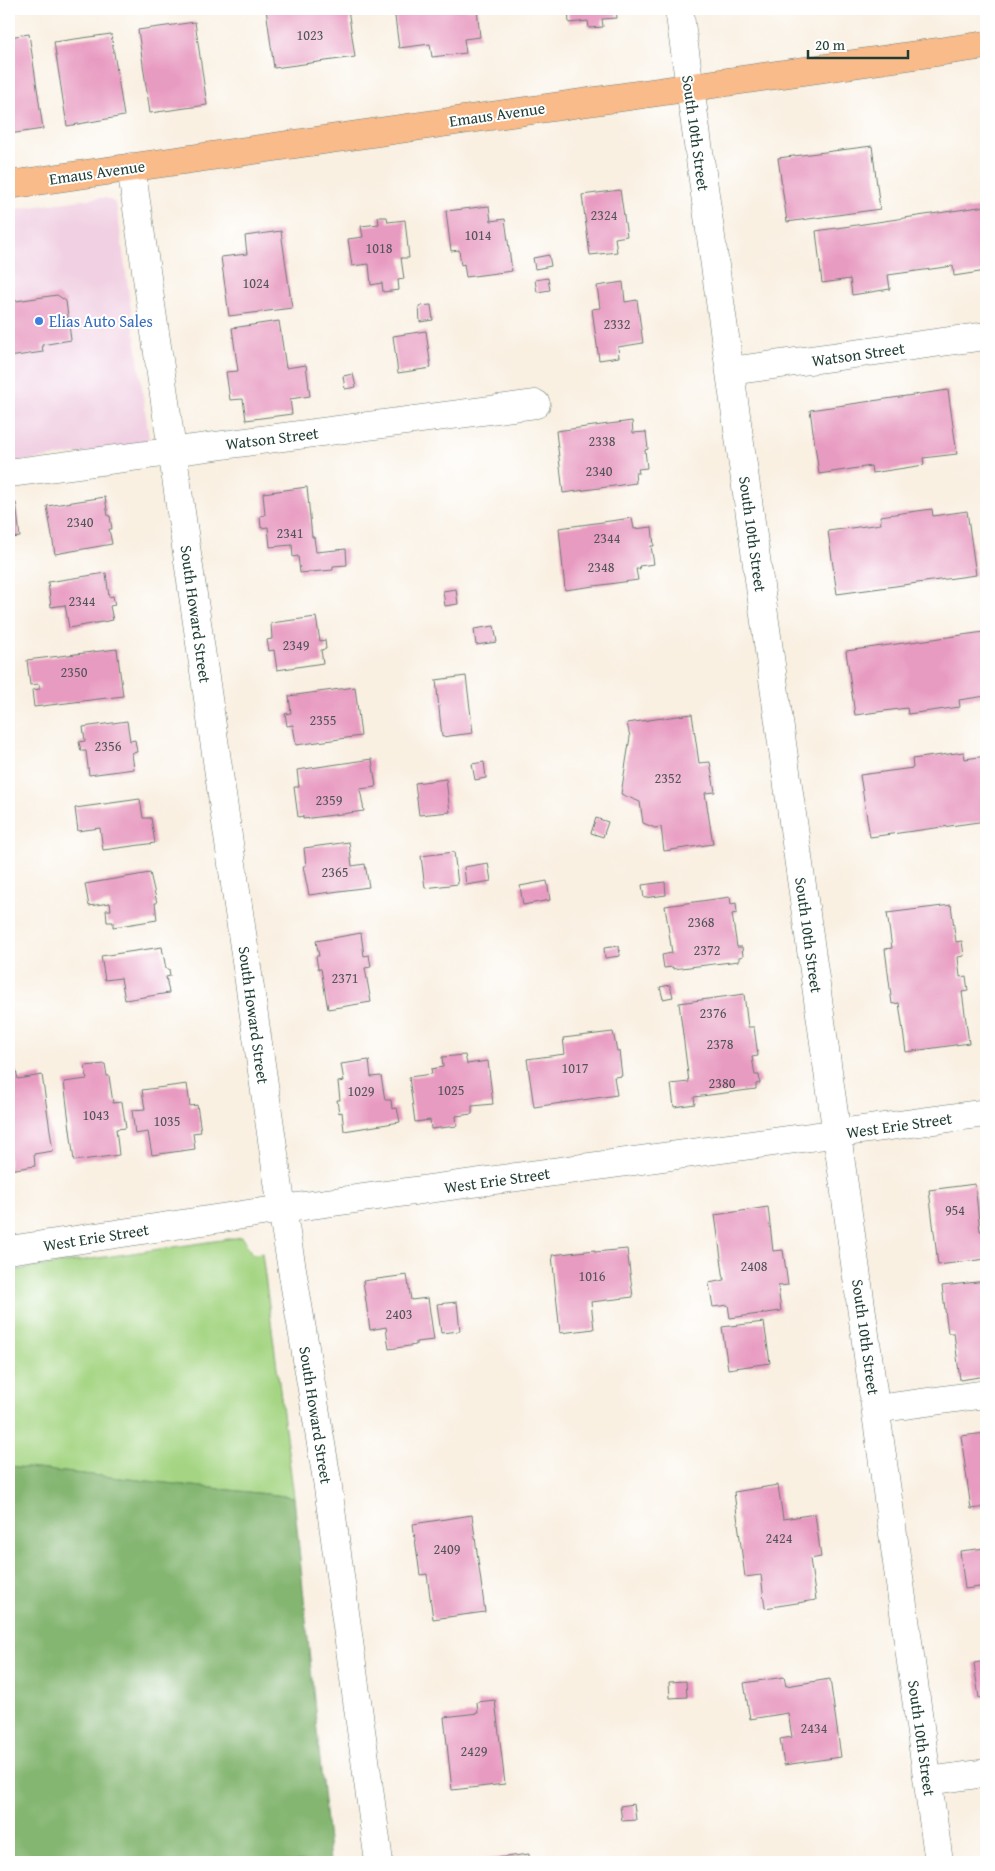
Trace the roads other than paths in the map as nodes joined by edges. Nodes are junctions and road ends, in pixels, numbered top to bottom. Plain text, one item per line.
1 (679, 9) edge
2 (986, 45) edge
3 (689, 87) junction
4 (131, 166) junction
5 (9, 185) edge
6 (986, 336) edge
7 (730, 372) junction
8 (536, 404) dead end
9 (172, 452) junction
10 (9, 473) edge
11 (986, 1113) edge
12 (837, 1134) junction
13 (282, 1209) junction
14 (9, 1250) edge
15 (986, 1394) edge
16 (876, 1409) junction
17 (986, 1773) edge
18 (928, 1781) junction
19 (379, 1862) edge
20 (939, 1862) edge

1 - 3 street, South 10th Street
2 - 3 main road, Emaus Avenue
3 - 4 main road, Emaus Avenue
3 - 7 street, South 10th Street
4 - 5 main road, Emaus Avenue
4 - 9 street, South Howard Street
6 - 7 street, Watson Street
7 - 12 street, South 10th Street
8 - 9 street, Watson Street
9 - 10 street, Watson Street
9 - 13 street, South Howard Street
11 - 12 street, West Erie Street
12 - 13 street, West Erie Street
12 - 16 street, South 10th Street
13 - 14 street, West Erie Street
13 - 19 street, South Howard Street
15 - 16 street
16 - 18 street, South 10th Street
17 - 18 street
18 - 20 street, South 10th Street

